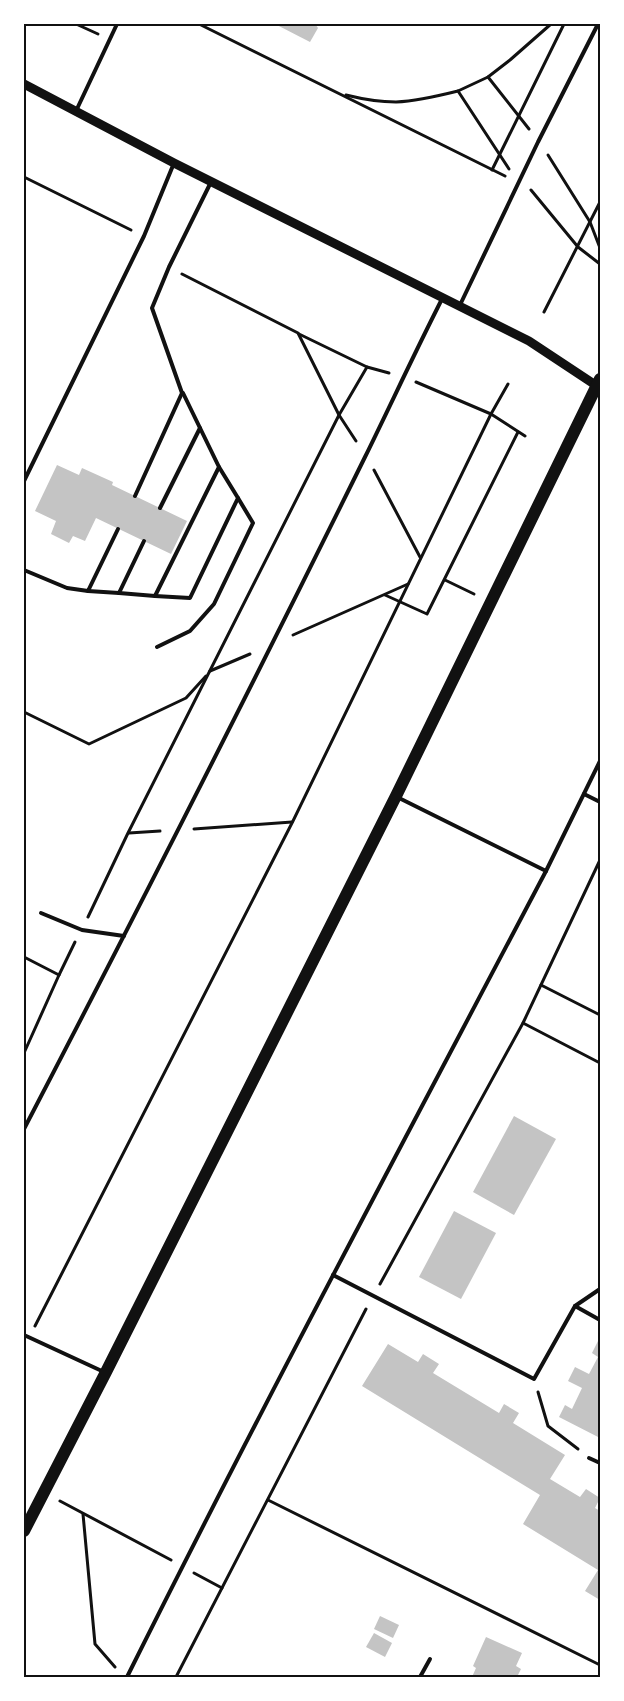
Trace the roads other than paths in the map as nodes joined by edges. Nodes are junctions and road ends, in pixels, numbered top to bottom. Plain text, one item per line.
1 (118, 24) edge
2 (598, 24) edge
3 (24, 84) edge
4 (76, 111) junction
5 (174, 163) junction
6 (212, 182) junction
7 (442, 298) junction
8 (459, 306) junction
9 (598, 382) edge
10 (182, 393) junction
11 (200, 428) junction
12 (219, 467) junction
13 (24, 481) edge
14 (135, 496) dead end
15 (238, 498) junction
16 (160, 508) dead end
17 (118, 529) dead end
18 (144, 541) dead end
19 (24, 570) edge
20 (88, 591) junction
21 (119, 592) junction
22 (154, 596) junction
23 (157, 647) dead end
24 (600, 761) edge
25 (584, 794) junction
26 (396, 796) junction
27 (600, 802) edge
28 (546, 871) junction
29 (41, 913) dead end
30 (124, 936) junction
31 (24, 1128) edge
32 (333, 1275) junction
33 (600, 1289) edge
34 (575, 1306) junction
35 (600, 1320) edge
36 (24, 1335) edge
37 (106, 1372) junction
38 (589, 1458) road end
39 (600, 1463) edge
40 (24, 1531) edge
41 (430, 1659) dead end
42 (127, 1677) edge
43 (420, 1677) edge

1 - 4 lane
2 - 8 lane
3 - 4 street
4 - 5 street
5 - 6 street
5 - 13 lane
6 - 7 street
6 - 10 lane
7 - 8 street
7 - 30 lane
8 - 9 street
9 - 26 main road
10 - 11 lane
10 - 14 lane
11 - 12 lane
11 - 16 lane
12 - 15 lane
12 - 22 lane
15 - 22 lane
15 - 23 lane
17 - 20 lane
18 - 21 lane
19 - 20 lane
20 - 21 lane
21 - 22 lane
24 - 25 lane
25 - 27 lane
25 - 28 lane
26 - 28 lane
26 - 37 main road
28 - 32 lane
29 - 30 lane
30 - 31 lane
32 - 34 lane
32 - 42 lane
33 - 34 lane
34 - 35 lane
36 - 37 lane
37 - 40 main road
38 - 39 lane
41 - 43 lane

